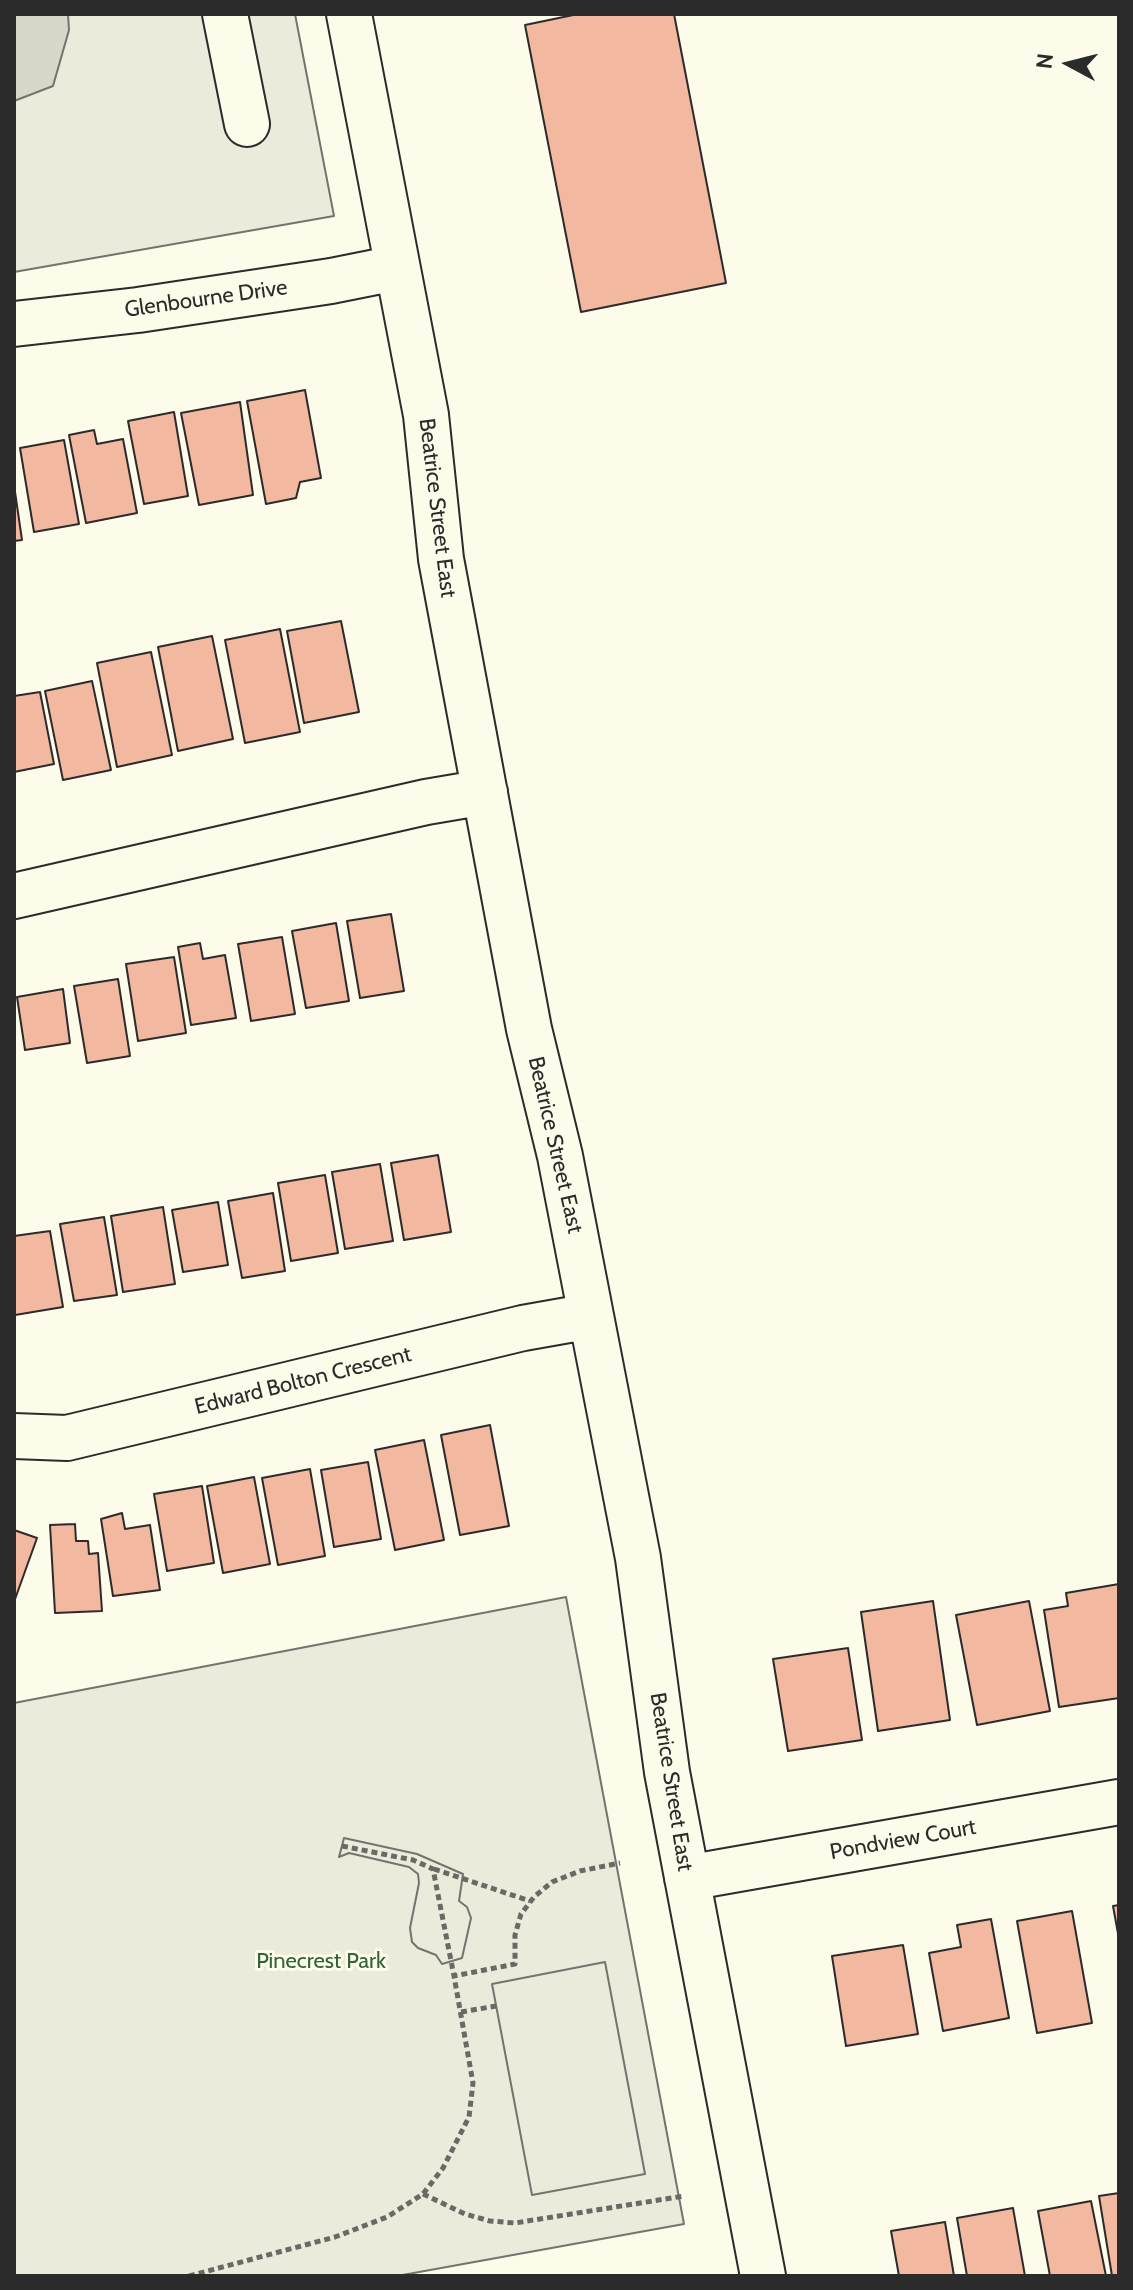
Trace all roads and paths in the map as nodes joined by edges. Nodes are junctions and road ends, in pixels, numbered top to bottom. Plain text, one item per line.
1 (226, 14) edge
2 (349, 14) edge
3 (247, 124) dead end
4 (396, 268) junction
5 (14, 324) edge
6 (485, 792) junction
7 (14, 896) edge
8 (591, 1316) junction
9 (14, 1436) edge
10 (1119, 1802) edge
11 (342, 1846) dead end
12 (620, 1863) dead end
13 (433, 1869) junction
14 (687, 1878) junction
15 (530, 1901) junction
16 (454, 1976) junction
17 (496, 2006) dead end
18 (461, 2012) junction
19 (423, 2194) junction
20 (684, 2196) dead end
21 (189, 2276) edge
22 (763, 2276) edge

1 - 3 street
2 - 4 street, Beatrice Street East
4 - 5 street, Glenbourne Drive
4 - 6 street, Beatrice Street East
6 - 7 street
6 - 8 street, Beatrice Street East
8 - 9 street, Edward Bolton Crescent
8 - 14 street, Beatrice Street East
10 - 14 street, Pondview Court
11 - 13 path
12 - 15 path
13 - 15 path
13 - 16 path
14 - 22 street, Beatrice Street East
15 - 16 path
16 - 18 path
17 - 18 path
18 - 19 path
19 - 20 path
19 - 21 path

